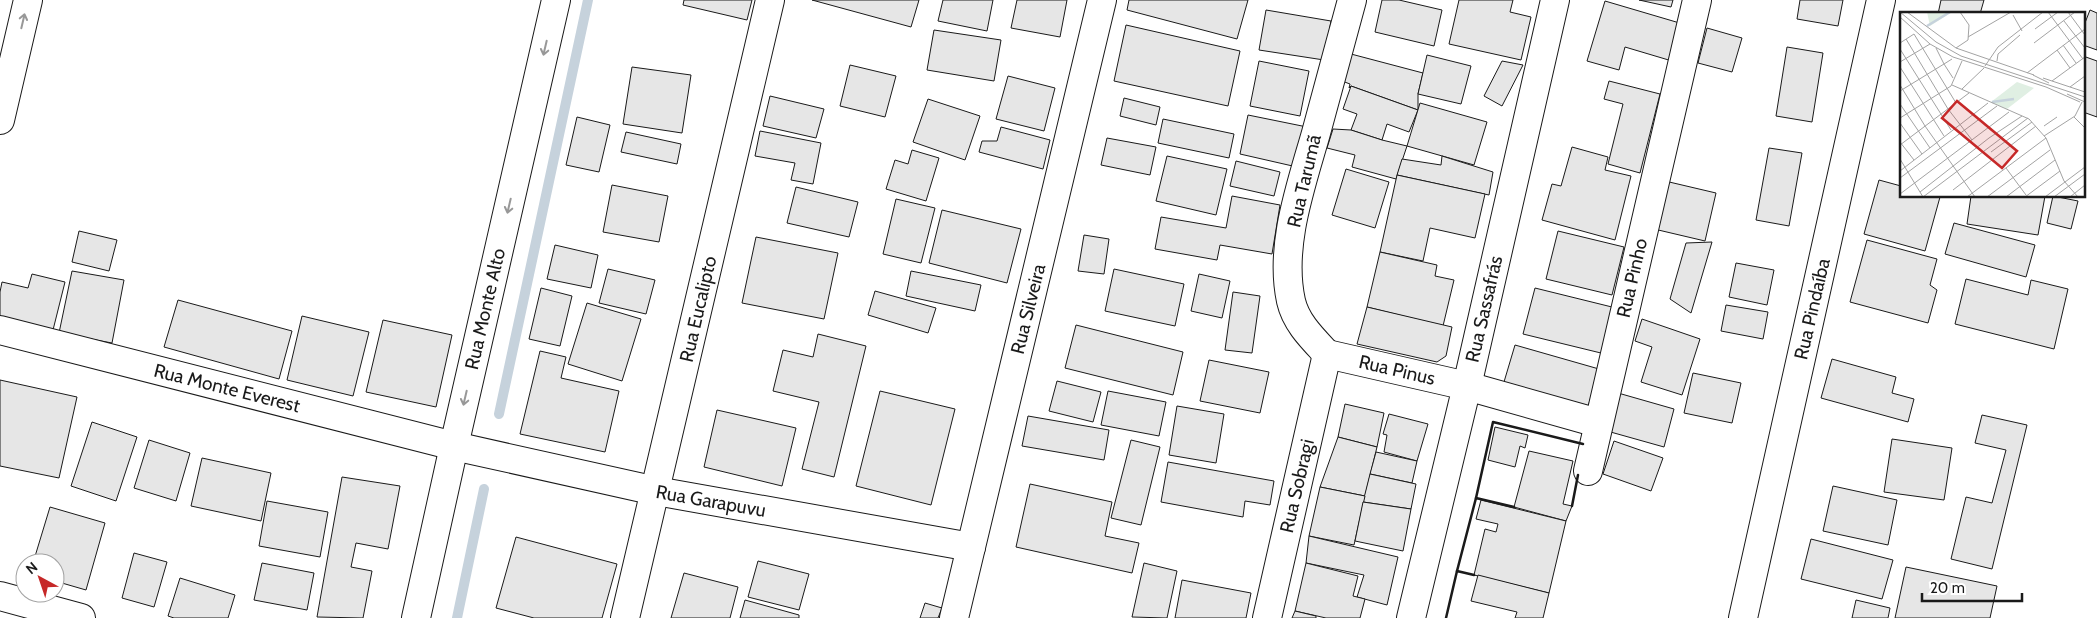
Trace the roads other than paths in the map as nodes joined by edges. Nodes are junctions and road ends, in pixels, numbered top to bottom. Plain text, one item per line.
1 (28, 0) edge
2 (556, 0) edge
3 (770, 0) edge
4 (1102, 0) edge
5 (1352, 0) edge
6 (1555, 0) edge
7 (1697, 0) edge
8 (1881, 0) edge
9 (7, 58) edge
10 (0, 120) edge
11 (0, 330) edge
12 (1327, 354) junction
13 (1466, 386) junction
14 (1598, 423) junction
15 (454, 446) junction
16 (1588, 471) dead end
17 (656, 491) junction
18 (971, 547) junction
19 (0, 596) edge
20 (81, 618) edge
21 (416, 618) edge
22 (625, 618) edge
23 (954, 618) edge
24 (1267, 618) edge
25 (1411, 618) edge
26 (1743, 618) edge

9 -> 1 street
2 -> 15 street, Rua Monte Alto
3 - 17 street, Rua Eucalipto
4 - 18 street, Rua Silveira
5 - 12 street, Rua Tarumã
6 - 13 street, Rua Sassafrás
7 - 14 street, Rua Pinho
8 - 26 street, Rua Pindaíba
9 - 10 street
11 - 15 street, Rua Monte Everest
12 - 13 street, Rua Pinus
12 - 24 street, Rua Sobragi
13 - 14 street
13 - 25 street, Rua Sassafrás
14 - 16 street, Rua Pinho
15 - 17 street, Rua Garapuvu
15 - 21 street, Rua Monte Alto
17 - 18 street, Rua Garapuvu
17 - 22 street, Rua Eucalipto
18 - 23 street, Rua Silveira
19 - 20 street

